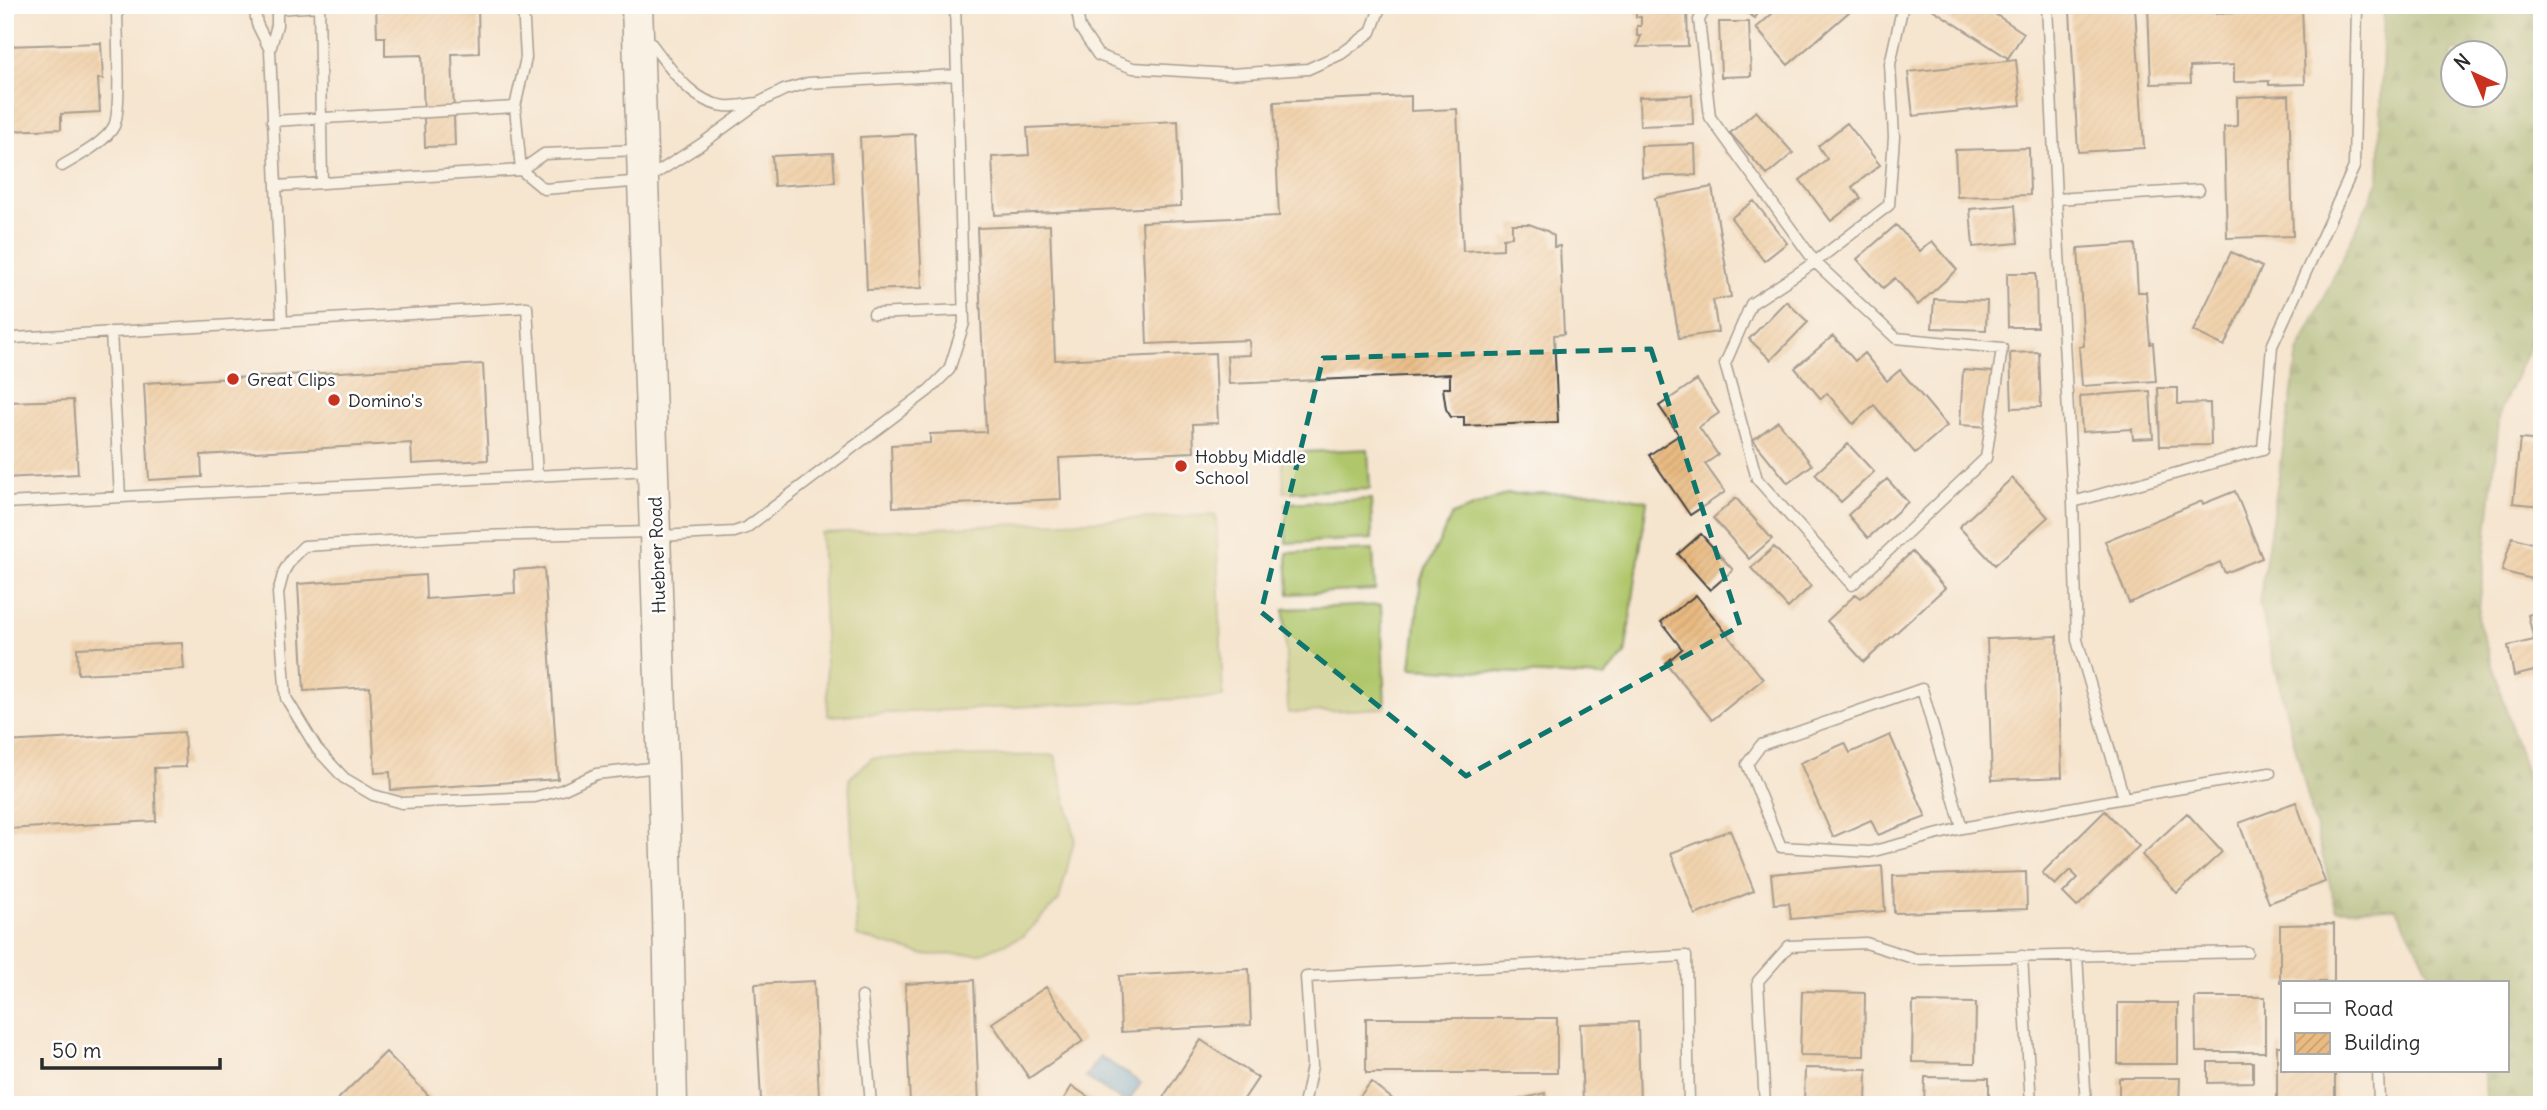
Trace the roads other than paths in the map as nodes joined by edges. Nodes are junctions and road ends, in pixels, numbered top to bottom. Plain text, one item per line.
1 (254, 5) edge
2 (523, 5) edge
3 (954, 5) edge
4 (1076, 5) edge
5 (1381, 5) edge
6 (1707, 5) edge
7 (1903, 5) edge
8 (2047, 5) edge
9 (2357, 5) edge
10 (319, 6) edge
11 (277, 7) edge
12 (117, 11) dead end
13 (638, 16) edge
14 (270, 50) junction
15 (957, 75) junction
16 (758, 103) junction
17 (516, 107) junction
18 (321, 119) junction
19 (272, 121) junction
20 (642, 149) junction
21 (62, 166) dead end
22 (521, 170) junction
23 (644, 181) junction
24 (322, 183) junction
25 (277, 186) junction
26 (2199, 190) dead end
27 (2056, 199) junction
28 (1815, 262) junction
29 (964, 310) junction
30 (874, 314) dead end
31 (282, 322) junction
32 (111, 332) junction
33 (5, 335) edge
34 (654, 470) junction
35 (537, 475) junction
36 (120, 497) junction
37 (2073, 502) junction
38 (5, 503) edge
39 (656, 534) junction
40 (664, 766) junction
41 (2270, 773) dead end
42 (2124, 798) junction
43 (1962, 828) junction
44 (2247, 951) dead end
45 (2077, 955) junction
46 (2022, 956) junction
47 (862, 997) dead end
48 (2378, 1072) edge
49 (672, 1105) edge
50 (871, 1105) edge
51 (1304, 1105) edge
52 (1689, 1105) edge
53 (1765, 1105) edge
54 (2031, 1105) edge
55 (2086, 1105) edge
56 (2379, 1105) edge

1 - 14 lane
2 - 17 lane
3 - 15 lane
4 - 5 lane
6 - 28 lane
7 - 28 lane
8 - 27 lane
9 - 37 lane
10 - 11 lane
10 - 18 lane
11 - 14 lane
12 - 21 lane
13 - 16 lane
13 - 20 main road, Huebner Road
14 - 19 lane
15 - 16 lane
15 - 29 lane
16 - 23 lane
17 - 18 lane
17 - 22 lane
18 - 19 lane
18 - 24 lane
19 - 25 lane
20 - 22 lane
20 - 23 main road, Huebner Road
22 - 23 lane
22 - 24 lane
23 - 34 main road, Huebner Road
24 - 25 lane
25 - 31 lane
26 - 27 lane
27 - 37 lane
28 - 28 lane
29 - 30 lane
29 - 39 lane
31 - 32 lane
31 - 35 lane
32 - 33 lane
32 - 36 lane
34 - 35 lane
34 - 39 main road, Huebner Road
35 - 36 lane
36 - 38 lane
37 - 42 lane
39 - 40 main road, Huebner Road
39 - 40 lane
40 - 49 main road, Huebner Road
41 - 42 lane
42 - 43 lane
43 - 43 lane
44 - 45 lane
45 - 46 lane
45 - 55 lane
46 - 53 lane
46 - 54 lane
47 - 50 lane
48 - 56 lane
51 - 52 lane

